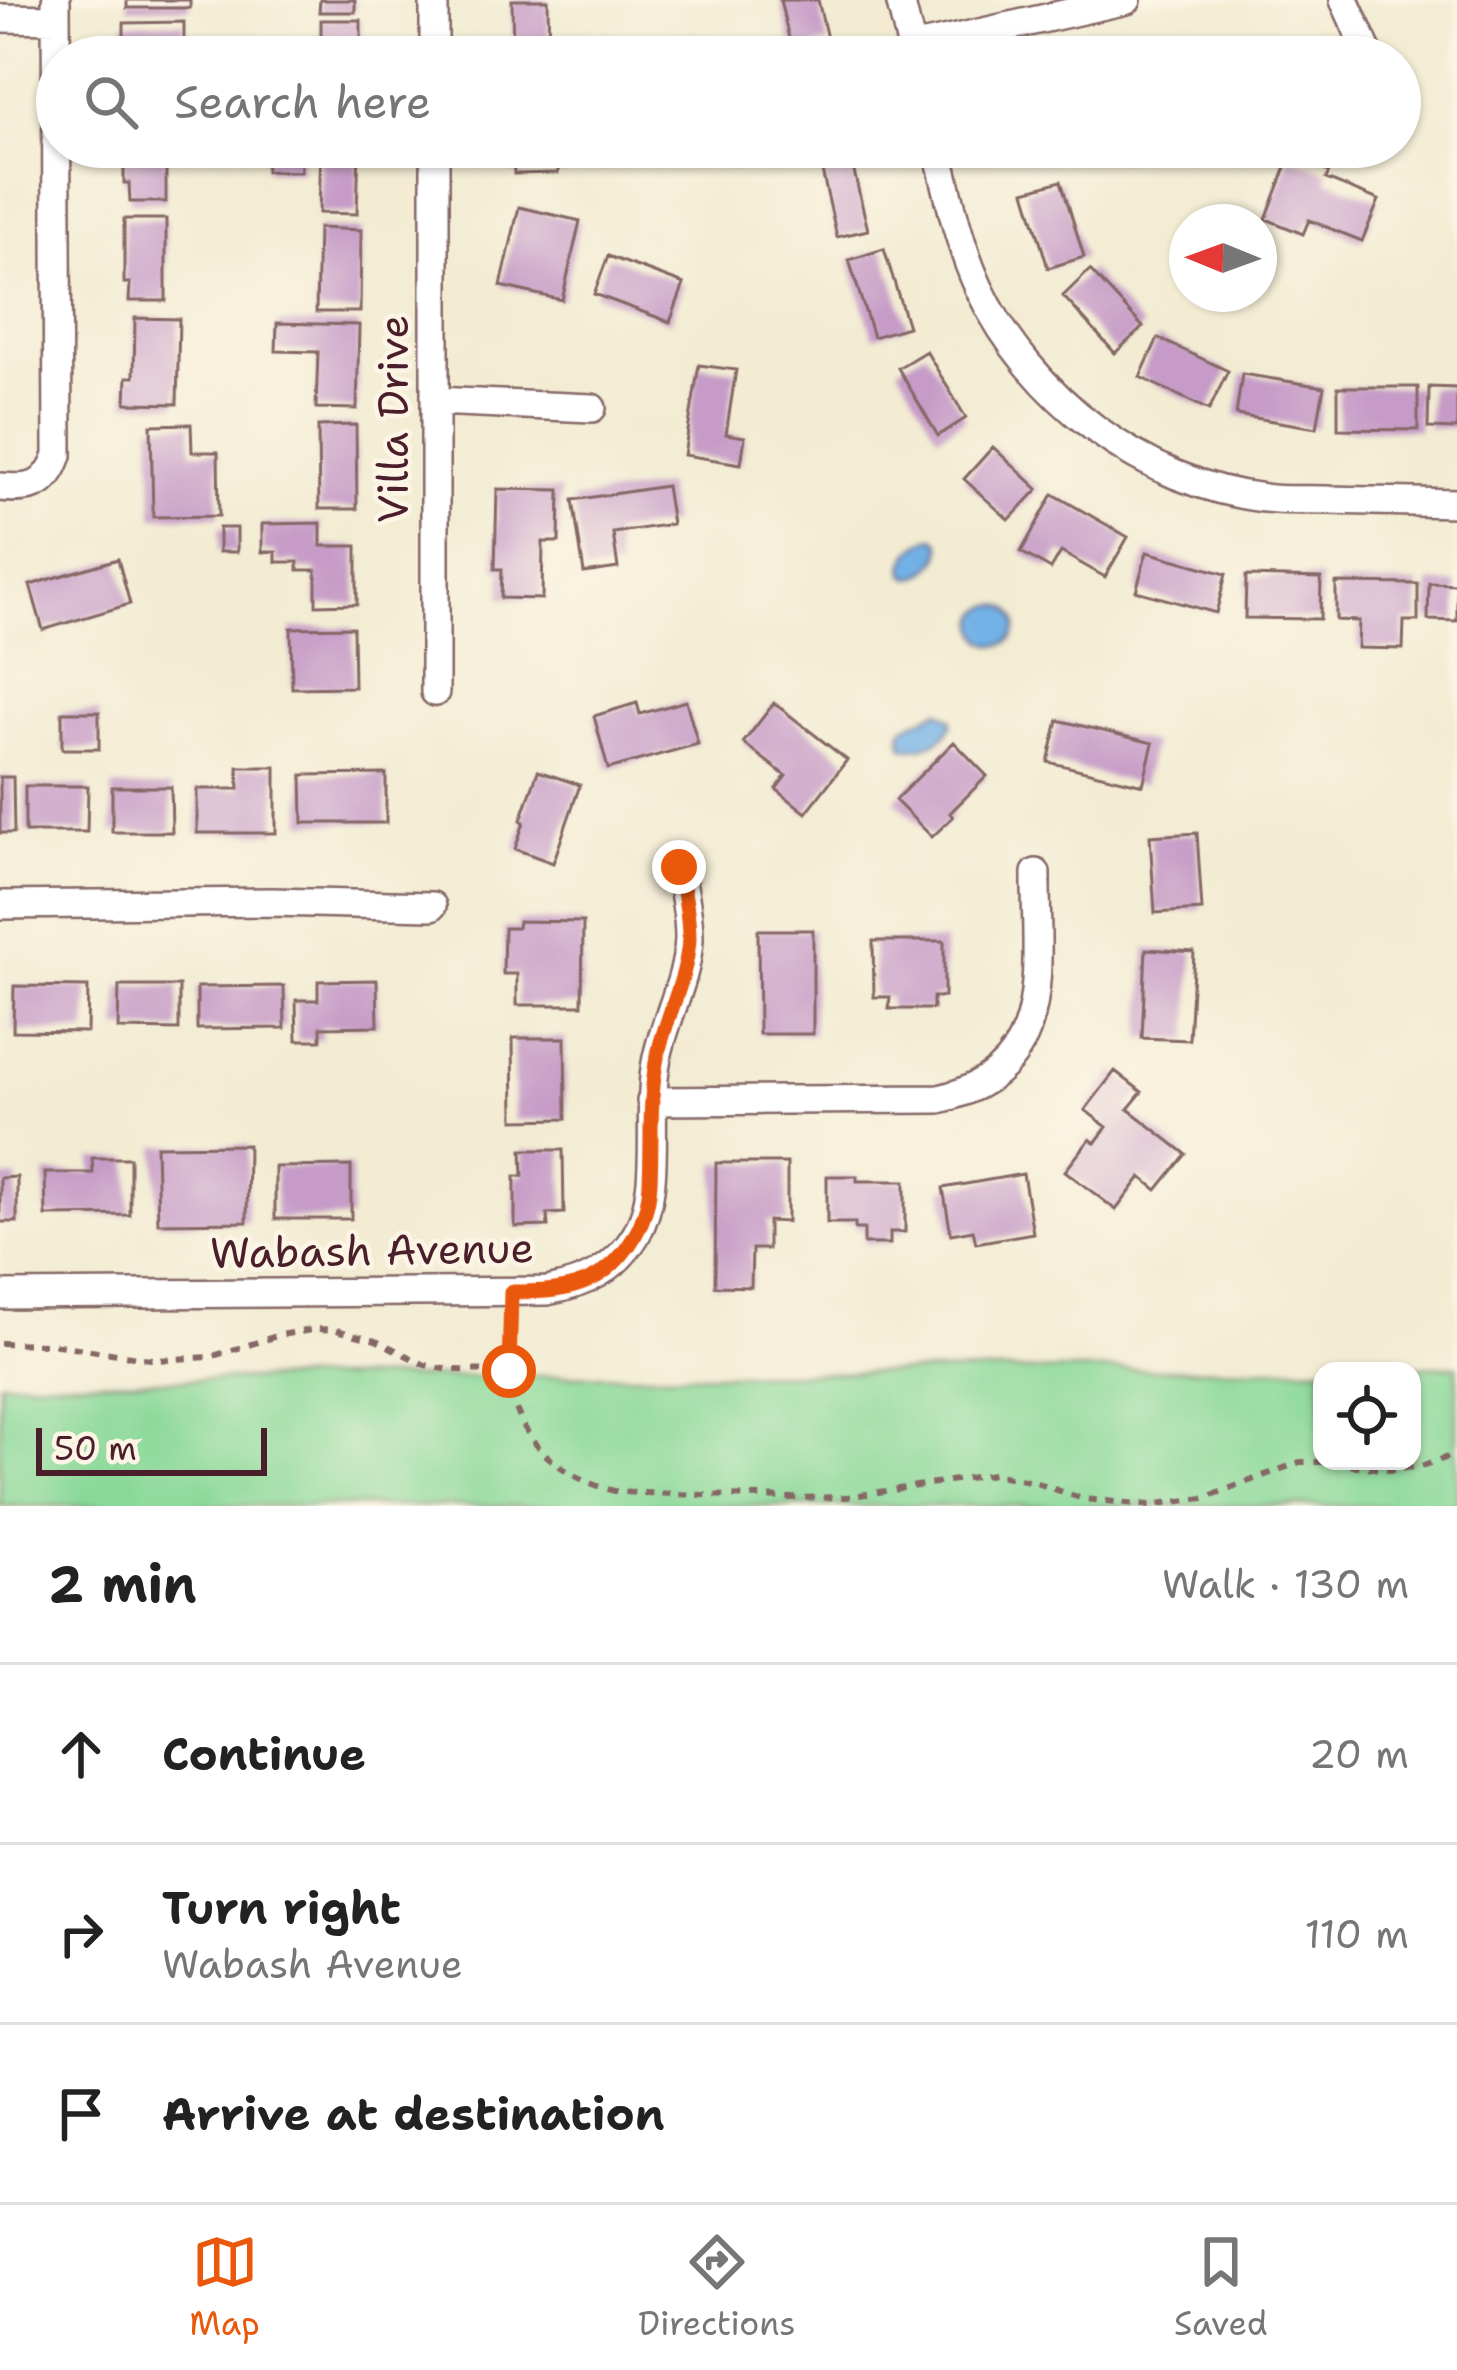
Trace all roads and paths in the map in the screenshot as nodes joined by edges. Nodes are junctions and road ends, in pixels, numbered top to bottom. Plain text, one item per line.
1 (434, 0) edge
2 (900, 0) edge
3 (1127, 0) edge
4 (1344, 0) edge
5 (56, 10) edge
6 (0, 19) edge
7 (434, 36) edge
8 (909, 36) edge
9 (979, 36) edge
10 (1360, 36) edge
11 (57, 168) edge
12 (435, 168) edge
13 (942, 168) edge
14 (435, 401) junction
15 (592, 408) dead end
16 (0, 487) edge
17 (1457, 503) edge
18 (435, 692) dead end
19 (679, 867) dead end
20 (1036, 872) dead end
21 (0, 905) edge
22 (432, 906) dead end
23 (650, 1101) junction
24 (511, 1292) junction
25 (0, 1295) edge
26 (0, 1343) edge
27 (509, 1371) junction
28 (1457, 1454) edge

1 - 7 street
2 - 8 street
3 - 9 street
4 - 10 street
5 - 6 street
11 - 16 street
12 - 14 street, Villa Drive
13 - 17 street
14 - 15 street
14 - 18 street, Villa Drive
19 - 23 street, Wabash Avenue
20 - 23 street
21 - 22 street
23 - 24 street, Wabash Avenue
24 - 25 street, Wabash Avenue
24 - 27 path
26 - 27 path
27 - 28 path

